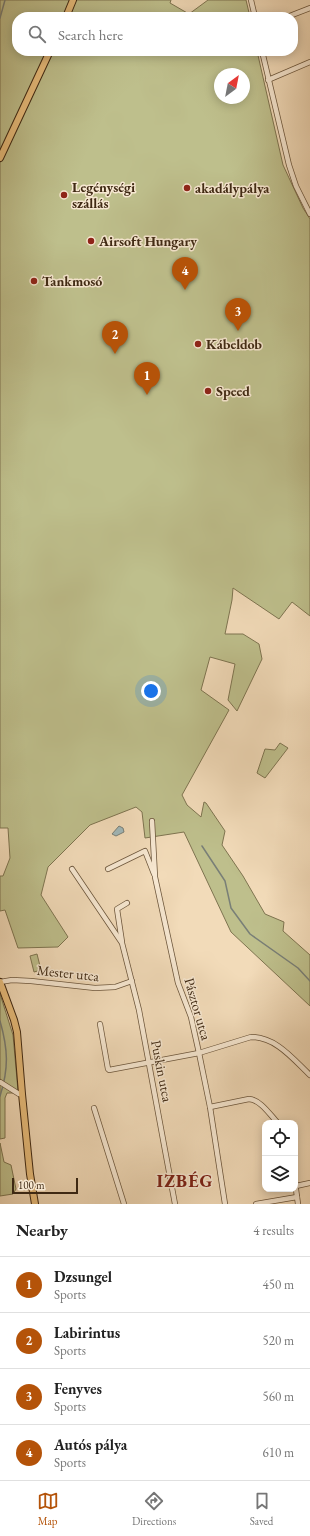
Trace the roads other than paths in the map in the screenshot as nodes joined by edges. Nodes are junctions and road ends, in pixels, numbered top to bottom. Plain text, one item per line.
1 (73, 0) edge
2 (251, 0) edge
3 (310, 8) edge
4 (68, 12) edge
5 (253, 12) edge
6 (298, 13) edge
7 (48, 56) edge
8 (263, 56) edge
9 (310, 62) edge
10 (268, 80) junction
11 (0, 158) edge
12 (310, 214) edge
13 (152, 821) dead end
14 (72, 869) dead end
15 (108, 869) dead end
16 (155, 877) junction
17 (127, 903) dead end
18 (122, 943) junction
19 (132, 981) junction
20 (0, 982) edge
21 (100, 1024) dead end
22 (199, 1053) junction
23 (150, 1062) junction
24 (310, 1075) edge
25 (0, 1082) edge
26 (22, 1094) junction
27 (210, 1107) junction
28 (94, 1108) dead end
29 (275, 1120) edge
30 (310, 1183) edge
31 (298, 1184) edge
32 (296, 1192) edge
33 (297, 1198) junction
34 (35, 1204) edge
35 (124, 1204) edge
36 (175, 1204) edge
37 (225, 1204) edge
38 (256, 1204) edge
39 (298, 1204) edge

1 - 4 main road
2 - 5 street
3 - 6 street
7 - 11 main road
8 - 10 street
9 - 10 street
10 - 12 street
13 - 16 street, Pásztor utca
14 - 18 street, Puskin utca
15 - 16 street
16 - 22 street, Pásztor utca
17 - 18 street, Puskin utca
18 - 19 street, Puskin utca
19 - 20 street, Mester utca
19 - 23 street, Puskin utca
20 - 26 main road
21 - 23 street
22 - 23 street
22 - 24 street
22 - 27 street, Pásztor utca
23 - 36 street, Puskin utca
25 - 26 street
26 - 34 main road
27 - 29 street
27 - 37 street, Pásztor utca
28 - 35 street
30 - 31 street
32 - 33 street
33 - 38 street
33 - 39 street

